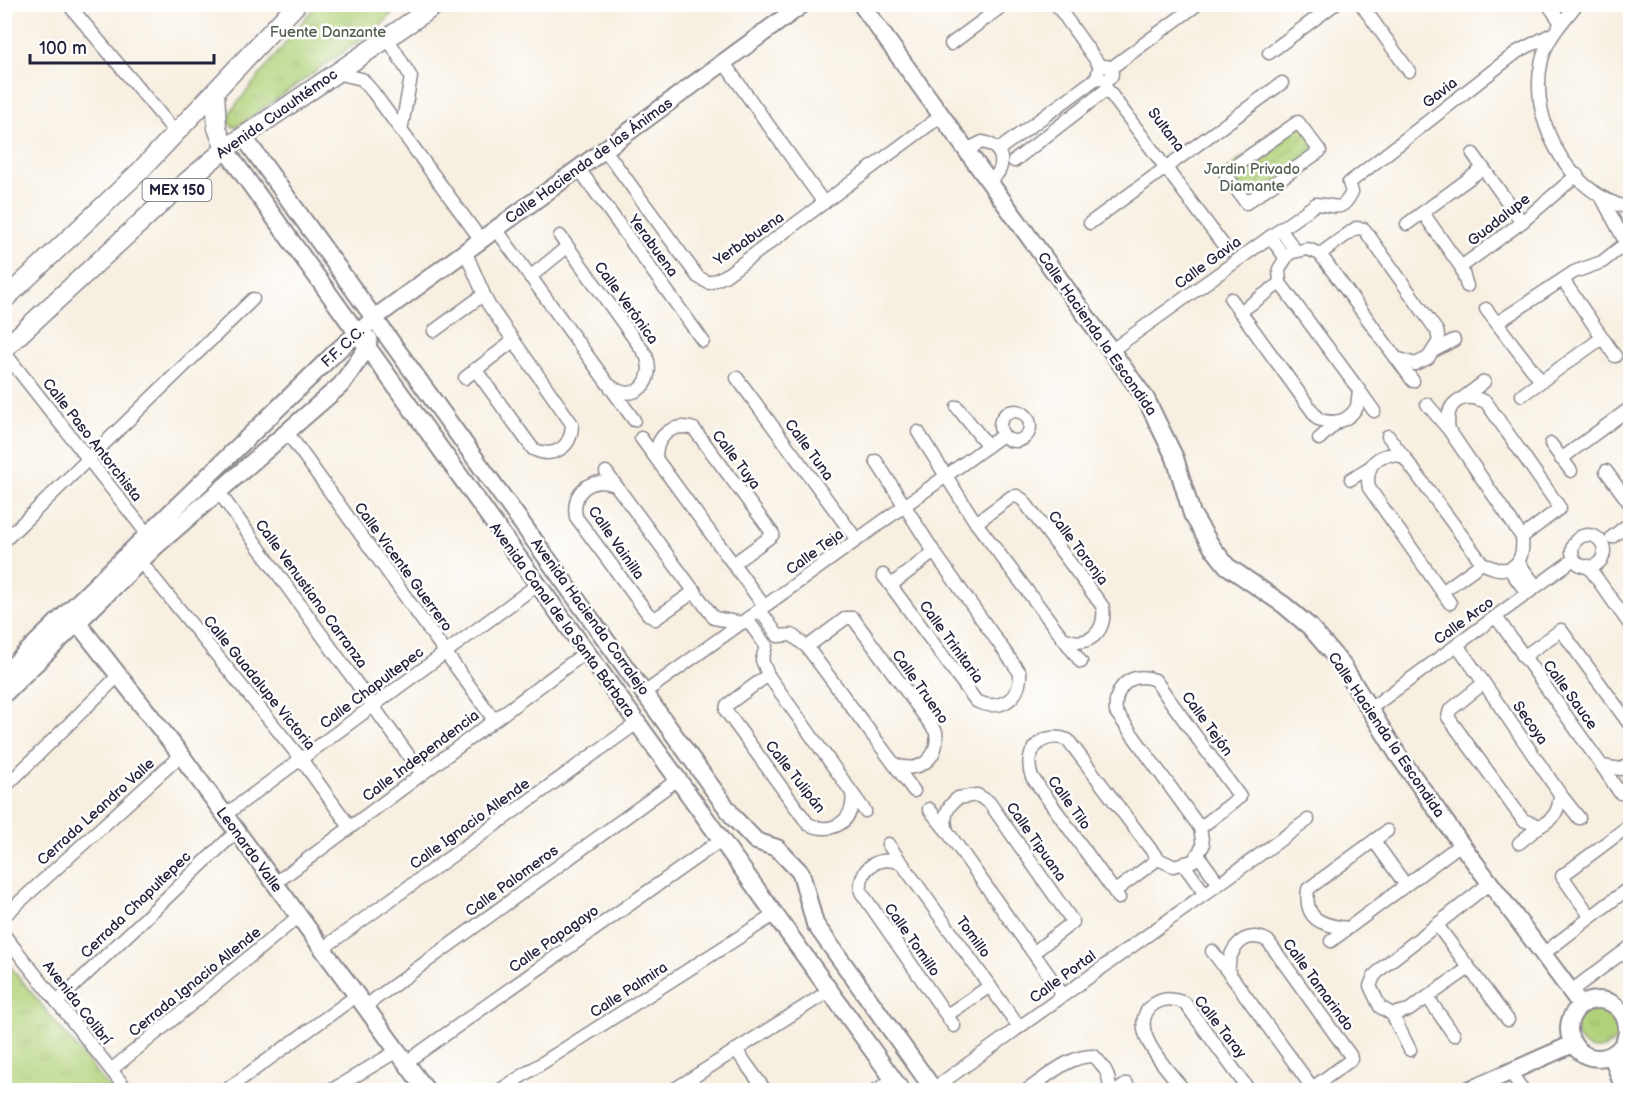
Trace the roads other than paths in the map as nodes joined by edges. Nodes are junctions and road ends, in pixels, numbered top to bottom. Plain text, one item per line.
1 (68, 4) edge
2 (417, 4) edge
3 (437, 4) edge
4 (803, 4) edge
5 (861, 4) edge
6 (1005, 4) edge
7 (1056, 4) edge
8 (1198, 4) edge
9 (1335, 4) edge
10 (1361, 4) edge
11 (1548, 4) edge
12 (1577, 4) edge
13 (297, 6) edge
14 (410, 23) junction
15 (1558, 28) junction
16 (387, 37) junction
17 (951, 44) dead end
18 (1269, 53) dead end
19 (724, 63) junction
20 (1409, 71) dead end
21 (336, 73) junction
22 (1105, 73) junction
23 (1282, 83) dead end
24 (215, 92) junction
25 (941, 116) junction
26 (401, 131) junction
27 (176, 133) junction
28 (243, 136) junction
29 (225, 149) junction
30 (605, 150) junction
31 (966, 150) junction
32 (998, 150) junction
33 (1473, 154) dead end
34 (1014, 161) dead end
35 (1169, 165) junction
36 (266, 166) junction
37 (579, 169) junction
38 (1482, 169) junction
39 (1227, 176) joint
40 (1577, 176) junction
41 (246, 181) junction
42 (988, 181) junction
43 (1349, 183) joint
44 (1602, 198) junction
45 (824, 203) junction
46 (1630, 208) edge
47 (1423, 213) junction
48 (1522, 222) junction
49 (1090, 223) dead end
50 (1407, 224) dead end
51 (496, 229) junction
52 (1275, 233) junction
53 (560, 236) dead end
54 (481, 240) junction
55 (567, 247) junction
56 (1628, 247) edge
57 (1227, 250) dead end
58 (465, 251) junction
59 (1290, 253) junction
60 (1320, 254) junction
61 (1241, 258) junction
62 (1461, 267) junction
63 (530, 277) junction
64 (1563, 280) junction
65 (1280, 283) junction
66 (1467, 286) dead end
67 (483, 295) junction
68 (253, 299) dead end
69 (1231, 299) dead end
70 (4, 300) edge
71 (1486, 309) dead end
72 (1240, 312) junction
73 (376, 317) junction
74 (1497, 323) junction
75 (434, 331) dead end
76 (356, 333) junction
77 (1602, 338) junction
78 (1454, 340) dead end
79 (513, 341) junction
80 (703, 341) dead end
81 (367, 348) junction
82 (1112, 350) junction
83 (1435, 350) junction
84 (4, 351) edge
85 (1615, 356) dead end
86 (1396, 358) junction
87 (475, 369) junction
88 (465, 378) dead end
89 (737, 378) dead end
90 (1413, 381) dead end
91 (1541, 381) junction
92 (1484, 382) dead end
93 (608, 384) junction
94 (1359, 390) junction
95 (1522, 395) dead end
96 (1464, 397) junction
97 (1427, 404) dead end
98 (957, 407) dead end
99 (1630, 408) edge
100 (1374, 411) dead end
101 (634, 420) dead end
102 (1337, 422) junction
103 (1449, 430) junction
104 (287, 432) junction
105 (918, 432) dead end
106 (1003, 435) dead end
107 (1388, 436) dead end
108 (641, 438) dead end
109 (1319, 439) dead end
110 (1551, 444) dead end
111 (988, 446) junction
112 (656, 457) junction
113 (1404, 457) junction
114 (1561, 459) junction
115 (88, 460) junction
116 (876, 461) dead end
117 (1373, 463) junction
118 (1570, 471) dead end
119 (1606, 471) dead end
120 (606, 472) dead end
121 (947, 476) junction
122 (1351, 479) dead end
123 (615, 485) junction
124 (218, 491) junction
125 (1630, 504) edge
126 (906, 506) junction
127 (976, 523) junction
128 (1630, 523) edge
129 (1522, 537) junction
130 (1612, 537) dead end
131 (857, 540) junction
132 (4, 541) edge
133 (152, 541) junction
134 (934, 552) junction
135 (1574, 559) junction
136 (140, 561) junction
137 (1482, 563) junction
138 (733, 564) junction
139 (1513, 566) junction
140 (1588, 566) junction
141 (537, 585) junction
142 (1531, 590) junction
143 (695, 591) junction
144 (1442, 592) junction
145 (1450, 603) dead end
146 (762, 608) junction
147 (74, 617) junction
148 (1496, 617) junction
149 (745, 621) junction
150 (1630, 625) edge
151 (1063, 638) junction
152 (1457, 645) junction
153 (807, 647) junction
154 (446, 651) junction
155 (586, 652) junction
156 (1523, 657) junction
157 (1081, 662) dead end
158 (4, 674) edge
159 (119, 675) junction
160 (768, 675) junction
161 (1484, 683) junction
162 (644, 693) junction
163 (4, 694) edge
164 (373, 706) junction
165 (1371, 708) junction
166 (494, 720) junction
167 (637, 723) junction
168 (1630, 725) edge
169 (181, 755) junction
170 (301, 759) junction
171 (894, 764) junction
172 (1630, 764) edge
173 (1602, 766) junction
174 (422, 774) junction
175 (677, 780) junction
176 (4, 788) edge
177 (914, 791) dead end
178 (852, 793) junction
179 (1620, 793) dead end
180 (1560, 794) junction
181 (929, 809) dead end
182 (865, 811) dead end
183 (225, 815) junction
184 (1579, 818) dead end
185 (1308, 820) dead end
186 (1545, 823) junction
187 (1630, 825) edge
188 (350, 827) junction
189 (1200, 828) junction
190 (237, 831) junction
191 (946, 831) junction
192 (1387, 831) dead end
193 (721, 840) junction
194 (1374, 841) junction
195 (1519, 843) dead end
196 (888, 844) dead end
197 (1461, 844) junction
198 (1158, 858) junction
199 (1192, 860) junction
200 (903, 864) junction
201 (1490, 883) junction
202 (274, 884) junction
203 (1405, 884) junction
204 (1630, 886) edge
205 (1212, 889) junction
206 (774, 915) junction
207 (4, 916) edge
208 (1590, 916) junction
209 (298, 917) junction
210 (1437, 925) junction
211 (1347, 928) junction
212 (4, 934) edge
213 (1331, 941) dead end
214 (1630, 947) edge
215 (322, 949) junction
216 (1212, 951) dead end
217 (1033, 953) junction
218 (1543, 954) junction
219 (1469, 968) junction
220 (1229, 973) junction
221 (990, 986) junction
222 (829, 991) junction
223 (1571, 991) junction
224 (1063, 996) junction
225 (1428, 998) junction
226 (57, 1002) junction
227 (360, 1002) junction
228 (1581, 1005) junction
229 (1392, 1014) junction
230 (947, 1015) junction
231 (1628, 1016) edge
232 (1508, 1020) dead end
233 (954, 1026) dead end
234 (1019, 1027) junction
235 (1454, 1035) dead end
236 (1573, 1044) junction
237 (736, 1050) junction
238 (1410, 1050) dead end
239 (401, 1057) junction
240 (1620, 1066) edge
241 (111, 1070) junction
242 (1510, 1072) junction
243 (897, 1085) edge
244 (1313, 1089) edge
245 (127, 1090) edge
246 (226, 1090) edge
247 (332, 1090) edge
248 (426, 1090) edge
249 (500, 1090) edge
250 (673, 1090) edge
251 (765, 1090) edge
252 (876, 1090) edge
253 (933, 1090) edge
254 (1027, 1090) edge
255 (1109, 1090) edge
256 (1184, 1090) edge
257 (1249, 1090) edge
258 (1469, 1090) edge
259 (1523, 1090) edge
260 (1624, 1090) edge

1 - 27 street
2 - 14 main road
3 - 14 main road, Avenida Cuauhtémoc
4 - 19 main road, Calle Hacienda de las Ánimas
5 - 25 main road, Calle Hacienda la Escondida
6 - 17 street
7 - 22 street, Sultana
8 - 22 street
9 - 18 street
10 - 20 street
11 - 15 street
12 - 15 street
13 - 24 main road, MEX 150
14 - 16 main road, Avenida Cuauhtémoc / MEX 150
15 - 40 street
15 - 43 street, Gavia
16 - 21 main road, Avenida Cuauhtémoc / MEX 150
16 - 26 street
19 - 30 main road, Calle Hacienda de las Ánimas
19 - 45 street
21 - 26 street
21 - 28 main road, Avenida Cuauhtémoc / MEX 150
22 - 32 street
22 - 35 street, Sultana
23 - 35 street
24 - 27 main road, MEX 150
24 - 29 main road
25 - 31 main road, Calle Hacienda la Escondida
25 - 45 street, Yerbabuena
26 - 54 street
27 - 70 main road, MEX 150
28 - 29 main road, Avenida Cuauhtémoc / MEX 150
28 - 36 main road, Avenida Hacienda Corralejo
29 - 41 main road, Avenida Canal de la Santa Bárbara
29 - 84 main road, Avenida Cuauhtémoc / MEX 150
30 - 37 main road, Calle Hacienda de las Ánimas
30 - 45 street, Yerbabuena
31 - 32 street
31 - 42 main road, Calle Hacienda la Escondida
32 - 42 street
33 - 38 street
34 - 35 street
35 - 49 street
35 - 57 street
35 - 61 street, Sultana
36 - 41 main road
36 - 73 main road, Avenida Hacienda Corralejo
37 - 51 main road, Calle Hacienda de las Ánimas
37 - 80 street, Yerabuena
38 - 47 street
38 - 48 street
39 - 39 street
40 - 44 street
40 - 48 street, Guadalupe
41 - 76 main road, Avenida Canal de la Santa Bárbara
42 - 82 main road, Calle Hacienda la Escondida
43 - 52 street, Calle Gavia
44 - 46 street
44 - 56 street
47 - 50 street
47 - 62 street, Guadalupe
48 - 62 street, Guadalupe
51 - 54 main road, Calle Hacienda de las Ánimas
51 - 63 street
52 - 59 street
52 - 61 street, Calle Gavia
53 - 55 street
54 - 58 main road, Calle Hacienda de las Ánimas
55 - 63 street
55 - 93 street, Calle Verónica
56 - 64 street
58 - 67 street
58 - 73 main road, Calle Hacienda de las Ánimas
59 - 60 street
59 - 65 street
60 - 83 street
60 - 86 street
61 - 82 street, Calle Gavia
62 - 66 street
63 - 93 street
64 - 74 street
64 - 77 street
65 - 72 street
65 - 94 street
67 - 75 street
67 - 79 street
68 - 115 street
69 - 72 street
71 - 74 street
72 - 102 street
73 - 76 main road, F.F. C.C.
73 - 81 main road, F.F. C.C.
73 - 162 main road, Avenida Hacienda Corralejo
74 - 91 street
76 - 81 main road, Avenida Canal de la Santa Bárbara
76 - 133 main road, F.F. C.C.
77 - 85 street
77 - 91 street
78 - 83 street
79 - 87 street
79 - 87 street
81 - 104 main road, F.F. C.C.
81 - 141 main road, Avenida Canal de la Santa Bárbara
82 - 165 main road, Calle Hacienda la Escondida
83 - 86 street
84 - 115 street, Calle Paso Antorchista
86 - 90 street
87 - 88 street
89 - 131 street, Calle Tuna
91 - 95 street
92 - 96 street
93 - 101 street
94 - 100 street
94 - 102 street
96 - 103 street
96 - 129 street
97 - 103 street
98 - 111 street
99 - 114 street
102 - 109 street
103 - 129 street
104 - 124 main road, F.F. C.C.
104 - 154 street, Calle Vicente Guerrero
105 - 121 street
106 - 111 street, Calle Teja
107 - 113 street
108 - 112 street
110 - 114 street
111 - 121 street, Calle Teja
112 - 138 street
112 - 138 street, Calle Tuya
113 - 117 street
113 - 137 street
114 - 118 street
115 - 132 street
115 - 133 street, Calle Paso Antorchista
116 - 126 street, Calle Trinitaria
117 - 122 street
117 - 144 street
119 - 125 street
120 - 123 street
121 - 126 street, Calle Teja
121 - 127 street
123 - 143 street
123 - 143 street, Calle Vainilla
124 - 133 main road, F.F. C.C.
124 - 164 street, Calle Venustiano Carranza
126 - 131 street, Calle Teja
126 - 134 street, Calle Trinitaria
127 - 151 street
127 - 151 street, Calle Toronja
128 - 130 street
129 - 139 street
131 - 146 street, Calle Teja
133 - 136 main road, F.F. C.C.
133 - 147 main road, F.F. C.C.
134 - 134 street, Calle Trinitaria
135 - 140 street
135 - 140 street
135 - 142 street, Calle Arco
136 - 147 main road, F.F. C.C.
136 - 170 street, Calle Guadalupe Victoria
137 - 139 street
137 - 144 street
138 - 146 street
139 - 142 street
140 - 150 street
141 - 154 street, Calle Chapultepec
141 - 155 main road, Avenida Canal de la Santa Bárbara
142 - 148 street, Calle Arco
143 - 149 street
144 - 145 street
146 - 149 street, Calle Teja
146 - 153 street
147 - 158 main road, F.F. C.C.
147 - 159 main road, Leonardo Valle
147 - 163 main road, F.F. C.C.
148 - 152 street, Calle Arco
148 - 156 street, Calle Sauce
149 - 160 street
149 - 162 street, Calle Teja
151 - 157 street
152 - 161 street, Secoya
152 - 165 street, Calle Arco
153 - 171 street
153 - 171 street, Calle Trueno
154 - 164 street, Calle Chapultepec
154 - 166 street, Calle Vicente Guerrero
155 - 166 street, Calle Independencia
155 - 167 main road, Avenida Canal de la Santa Bárbara
156 - 168 street
156 - 173 street, Calle Sauce
159 - 169 main road, Leonardo Valle
159 - 176 street
160 - 178 street
160 - 178 street, Calle Tulipán
161 - 180 street, Secoya
161 - 186 street
162 - 253 main road, Avenida Hacienda Corralejo
164 - 170 street, Calle Chapultepec
164 - 174 street, Calle Venustiano Carranza
165 - 197 main road, Calle Hacienda la Escondida
166 - 174 street, Calle Independencia
167 - 175 main road, Avenida Canal de la Santa Bárbara
167 - 215 street, Calle Ignacio Allende
169 - 183 main road, Leonardo Valle
169 - 207 street, Cerrada Leandro Valle
170 - 183 street, Calle Chapultepec
170 - 188 street, Calle Guadalupe Victoria
171 - 177 street
172 - 173 street
173 - 179 street, Calle Sauce
174 - 188 street, Calle Independencia
175 - 193 main road, Avenida Canal de la Santa Bárbara
175 - 227 street, Calle Palomeros
178 - 182 street
180 - 184 street, Secoya
180 - 186 street
181 - 191 street
183 - 190 main road, Leonardo Valle
185 - 205 street, Calle Portal
186 - 195 street
187 - 208 street
188 - 202 street, Calle Independencia
189 - 189 street, Calle Tejón
189 - 199 street
190 - 202 main road, Leonardo Valle
190 - 226 street, Cerrada Chapultepec
191 - 217 street
191 - 217 street, Calle Tipuana
192 - 194 street
193 - 206 main road, Avenida Canal de la Santa Bárbara
193 - 239 street, Calle Papagayo
194 - 203 street
194 - 211 street
196 - 200 street, Tomillo
197 - 201 main road, Calle Hacienda la Escondida
197 - 203 street
198 - 198 street, Calle Tilo
198 - 199 street
199 - 205 street
199 - 205 street
200 - 221 street, Tomillo
200 - 230 street, Calle Tomillo
201 - 210 street
201 - 218 main road, Calle Hacienda la Escondida
202 - 209 main road, Leonardo Valle
203 - 211 street
204 - 208 street
205 - 224 street, Calle Portal
206 - 222 main road, Avenida Canal de la Santa Bárbara
206 - 249 street, Calle Palmira
208 - 218 street
209 - 215 main road, Leonardo Valle
209 - 241 street, Cerrada Ignacio Allende
210 - 219 street
210 - 229 street
211 - 213 street
212 - 226 street, Avenida Colibrí
214 - 223 street
215 - 227 main road, Leonardo Valle
216 - 220 street
217 - 224 street
218 - 223 main road, Calle Hacienda la Escondida
219 - 225 street
219 - 232 street
220 - 244 street, Calle Tamarindo
220 - 244 street, Calle Tamarindo
221 - 230 street
221 - 234 street, Tomillo
222 - 237 street
222 - 243 main road, Avenida Canal de la Santa Bárbara
223 - 228 main road, Calle Hacienda la Escondida
224 - 234 street, Calle Portal
225 - 229 street
225 - 235 street
226 - 241 street, Avenida Colibrí
227 - 239 main road, Leonardo Valle
227 - 246 street, Calle Palomeros
228 - 231 main road
228 - 236 main road
229 - 238 street
230 - 233 street
231 - 240 main road
234 - 253 street, Calle Portal
236 - 240 main road
236 - 242 main road
237 - 250 street
237 - 251 street
239 - 247 street, Calle Papagayo
239 - 248 main road, Leonardo Valle
240 - 260 main road
241 - 245 street, Avenida Colibrí
242 - 258 main road
242 - 259 street
243 - 252 street
254 - 255 street
256 - 257 street, Calle Taray

